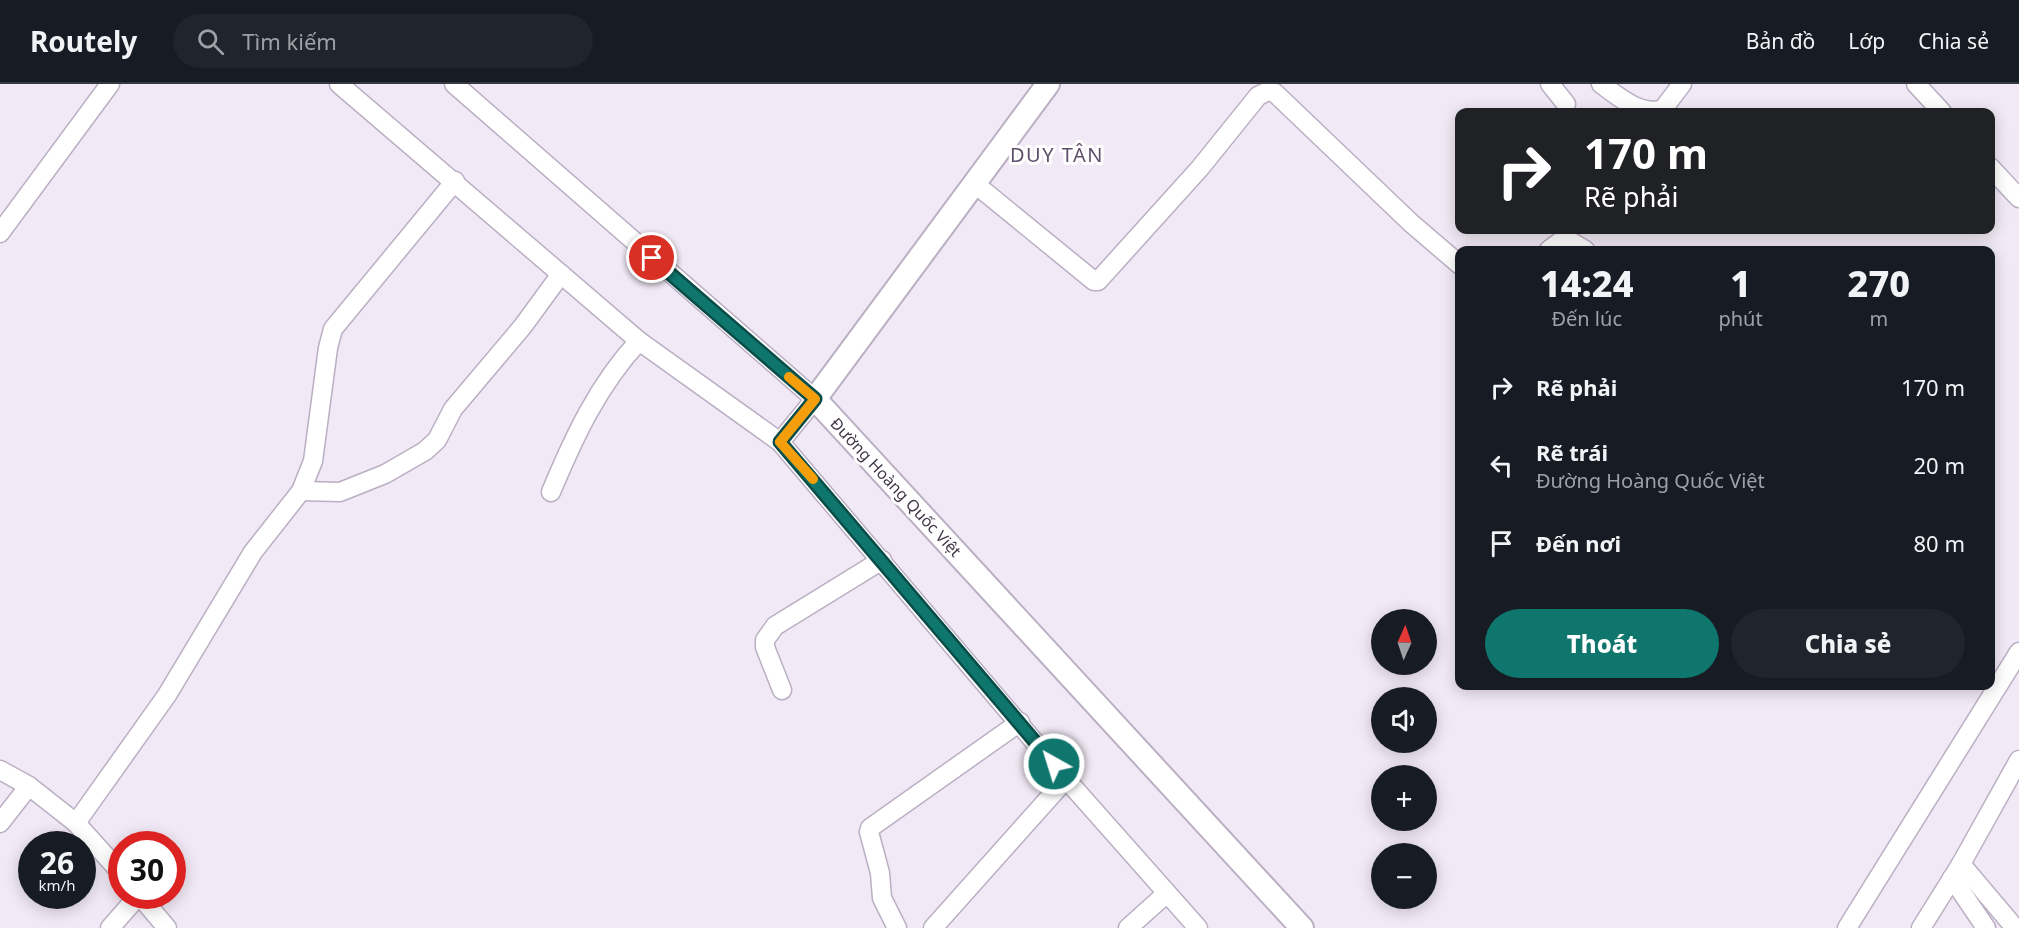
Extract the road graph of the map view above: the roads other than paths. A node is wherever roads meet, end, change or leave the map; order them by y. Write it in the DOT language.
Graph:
graph roads {
  1 [pos="110,84"];
  2 [pos="339,84"];
  3 [pos="453,84"];
  4 [pos="1048,84"];
  5 [pos="1550,84"];
  6 [pos="1601,84"];
  7 [pos="1682,84"];
  8 [pos="1916,84"];
  9 [pos="1566,104"];
  10 [pos="1639,108"];
  11 [pos="1664,108"];
  12 [pos="1938,108"];
  13 [pos="1995,172"];
  14 [pos="455,182"];
  15 [pos="974,183"];
  16 [pos="2019,198"];
  17 [pos="0,233"];
  18 [pos="1554,246"];
  19 [pos="1578,246"];
  20 [pos="1455,261"];
  21 [pos="561,274"];
  22 [pos="639,341"];
  23 [pos="810,405"];
  24 [pos="785,436"];
  25 [pos="301,491"];
  26 [pos="551,492"];
  27 [pos="882,560"];
  28 [pos="2019,652"];
  29 [pos="782,690"];
  30 [pos="1020,722"];
  31 [pos="2019,760"];
  32 [pos="0,770"];
  33 [pos="1066,778"];
  34 [pos="28,786"];
  35 [pos="0,823"];
  36 [pos="76,823"];
  37 [pos="108,858"];
  38 [pos="1957,871"];
  39 [pos="1167,893"];
  40 [pos="127,909"];
  41 [pos="150,909"];
  42 [pos="110,928"];
  43 [pos="167,928"];
  44 [pos="897,928"];
  45 [pos="933,928"];
  46 [pos="1128,928"];
  47 [pos="1198,928"];
  48 [pos="1302,928"];
  49 [pos="1847,928"];
  50 [pos="1921,928"];
  51 [pos="1986,928"];
  52 [pos="2015,928"];
  1 -- 17 [label="street"];
  2 -- 14 [label="street"];
  3 -- 23 [label="street, Đường Hoàng Quốc Việt"];
  4 -- 15 [label="street"];
  5 -- 9 [label="street"];
  6 -- 10 [label="street"];
  7 -- 11 [label="street"];
  8 -- 12 [label="street"];
  13 -- 16 [label="street"];
  14 -- 21 [label="street"];
  14 -- 25 [label="street"];
  15 -- 20 [label="street"];
  15 -- 23 [label="street"];
  18 -- 19 [label="street"];
  21 -- 22 [label="street"];
  21 -- 25 [label="street"];
  22 -- 24 [label="street"];
  22 -- 26 [label="street"];
  23 -- 24 [label="street"];
  23 -- 48 [label="street, Đường Hoàng Quốc Việt"];
  24 -- 27 [label="street"];
  25 -- 36 [label="street"];
  27 -- 29 [label="street"];
  27 -- 30 [label="street"];
  28 -- 49 [label="street"];
  30 -- 33 [label="street"];
  30 -- 44 [label="street"];
  31 -- 38 [label="street"];
  32 -- 34 [label="street"];
  33 -- 39 [label="street"];
  33 -- 45 [label="street"];
  34 -- 35 [label="street"];
  34 -- 36 [label="street"];
  36 -- 37 [label="street"];
  38 -- 50 [label="street"];
  38 -- 51 [label="street"];
  38 -- 52 [label="street"];
  39 -- 46 [label="street"];
  39 -- 47 [label="street"];
  40 -- 42 [label="street"];
  41 -- 43 [label="street"];
}
